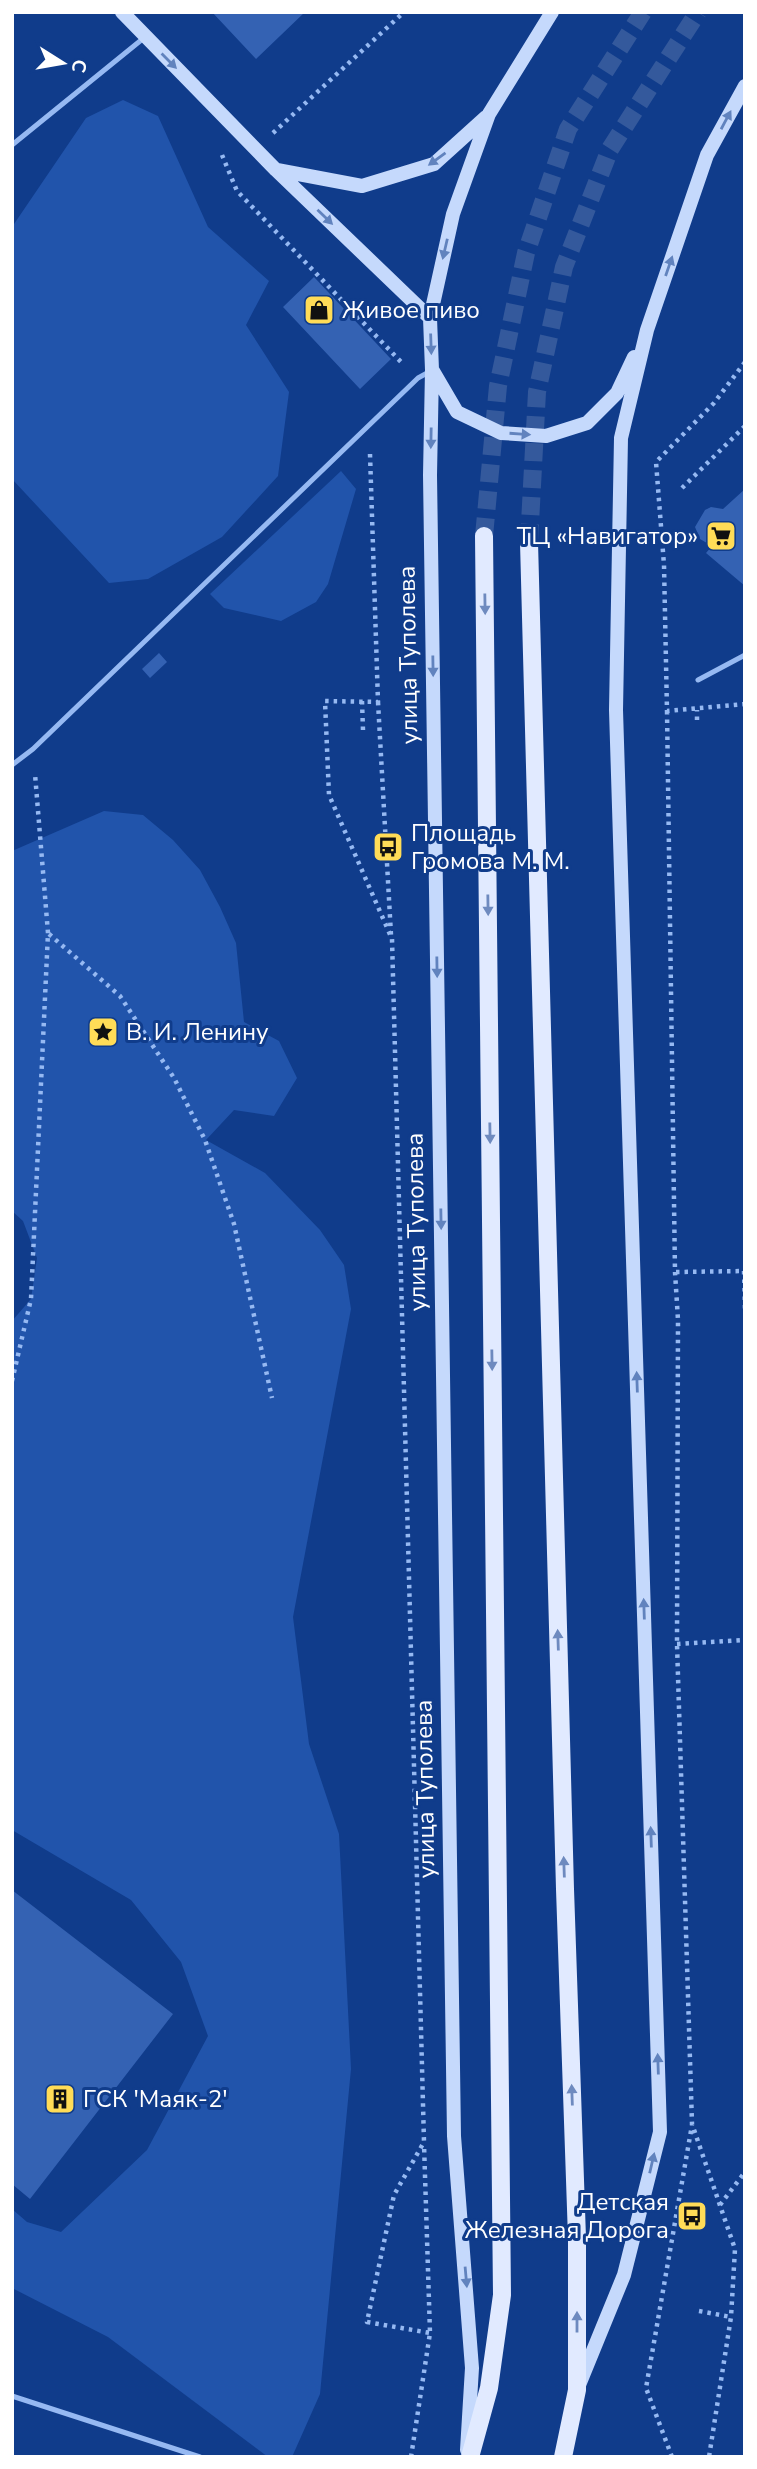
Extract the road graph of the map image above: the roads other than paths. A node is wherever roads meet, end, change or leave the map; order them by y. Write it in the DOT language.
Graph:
graph roads {
  1 [pos="122,12"];
  2 [pos="552,12"];
  3 [pos="145,37"];
  4 [pos="745,86"];
  5 [pos="489,114"];
  6 [pos="12,145"];
  7 [pos="276,170"];
  8 [pos="430,318"];
  9 [pos="647,330"];
  10 [pos="432,370"];
  11 [pos="484,536"];
  12 [pos="529,542"];
  13 [pos="745,655"];
  14 [pos="698,680"];
  15 [pos="12,765"];
  16 [pos="577,2390"];
  17 [pos="12,2396"];
  18 [pos="565,2453"];
  19 [pos="200,2457"];
  20 [pos="468,2457"];
  1 -- 3 [label="main road"];
  2 -- 5 [label="main road, улица Туполева"];
  3 -- 6 [label="lane"];
  3 -- 7 [label="main road, one-way"];
  9 -- 4 [label="main road, one-way"];
  5 -- 7 [label="main road, one-way"];
  5 -- 8 [label="main road, улица Туполева, one-way"];
  7 -- 8 [label="main road, one-way"];
  8 -- 10 [label="main road, улица Туполева, one-way"];
  10 -- 9 [label="main road, one-way"];
  16 -- 9 [label="main road, one-way"];
  10 -- 15 [label="lane"];
  10 -- 20 [label="main road, улица Туполева, one-way"];
  11 -- 20 [label="main road, улица Туполева, one-way"];
  16 -- 12 [label="main road, one-way"];
  13 -- 14 [label="lane"];
  16 -- 18 [label="main road"];
  17 -- 19 [label="lane"];
}
